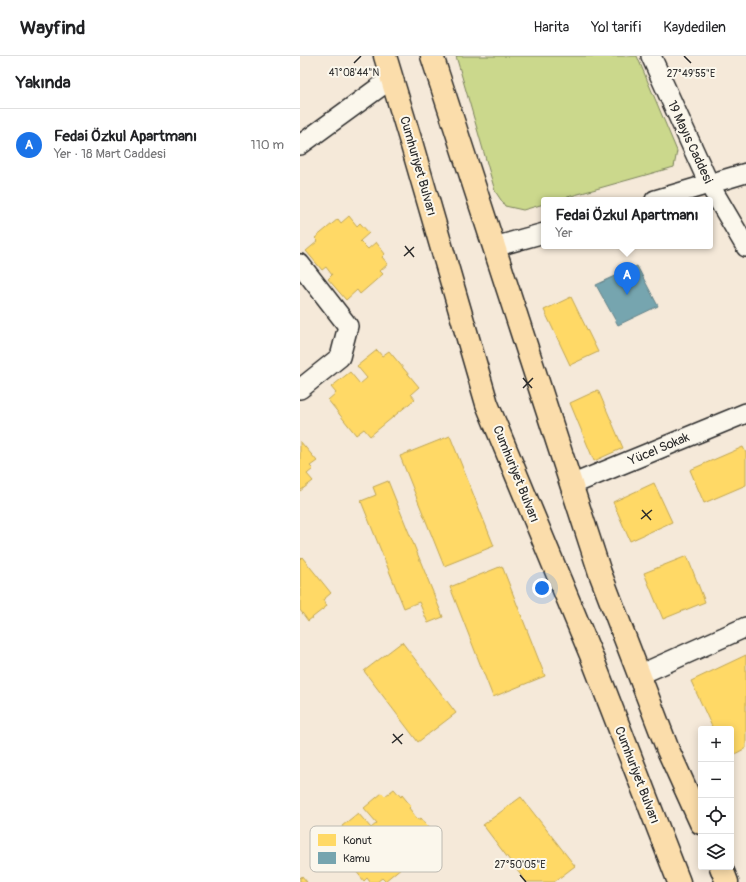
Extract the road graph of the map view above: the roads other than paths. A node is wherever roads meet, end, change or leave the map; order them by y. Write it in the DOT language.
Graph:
graph roads {
  1 [pos="385,56"];
  2 [pos="432,56"];
  3 [pos="651,56"];
  4 [pos="392,78"];
  5 [pos="300,145"];
  6 [pos="746,173"];
  7 [pos="709,184"];
  8 [pos="665,197"];
  9 [pos="541,234"];
  10 [pos="494,247"];
  11 [pos="746,247"];
  12 [pos="300,264"];
  13 [pos="300,389"];
  14 [pos="746,413"];
  15 [pos="571,485"];
  16 [pos="746,627"];
  17 [pos="639,675"];
  18 [pos="698,816"];
  19 [pos="721,870"];
  20 [pos="679,882"];
  21 [pos="727,882"];
  1 -- 4 [label="main road, Cumhuriyet Bulvarı"];
  2 -- 10 [label="main road"];
  3 -- 7 [label="street, 19 Mayıs Caddesi"];
  4 -- 5 [label="street"];
  4 -- 20 [label="main road, Cumhuriyet Bulvarı"];
  6 -- 7 [label="street"];
  7 -- 8 [label="street"];
  7 -- 11 [label="street, 19 Mayıs Caddesi"];
  9 -- 10 [label="street"];
  10 -- 15 [label="main road"];
  12 -- 13 [label="street"];
  14 -- 15 [label="street, Yücel Sokak"];
  15 -- 17 [label="main road"];
  16 -- 17 [label="street"];
  17 -- 18 [label="main road"];
  19 -- 21 [label="main road"];
}
